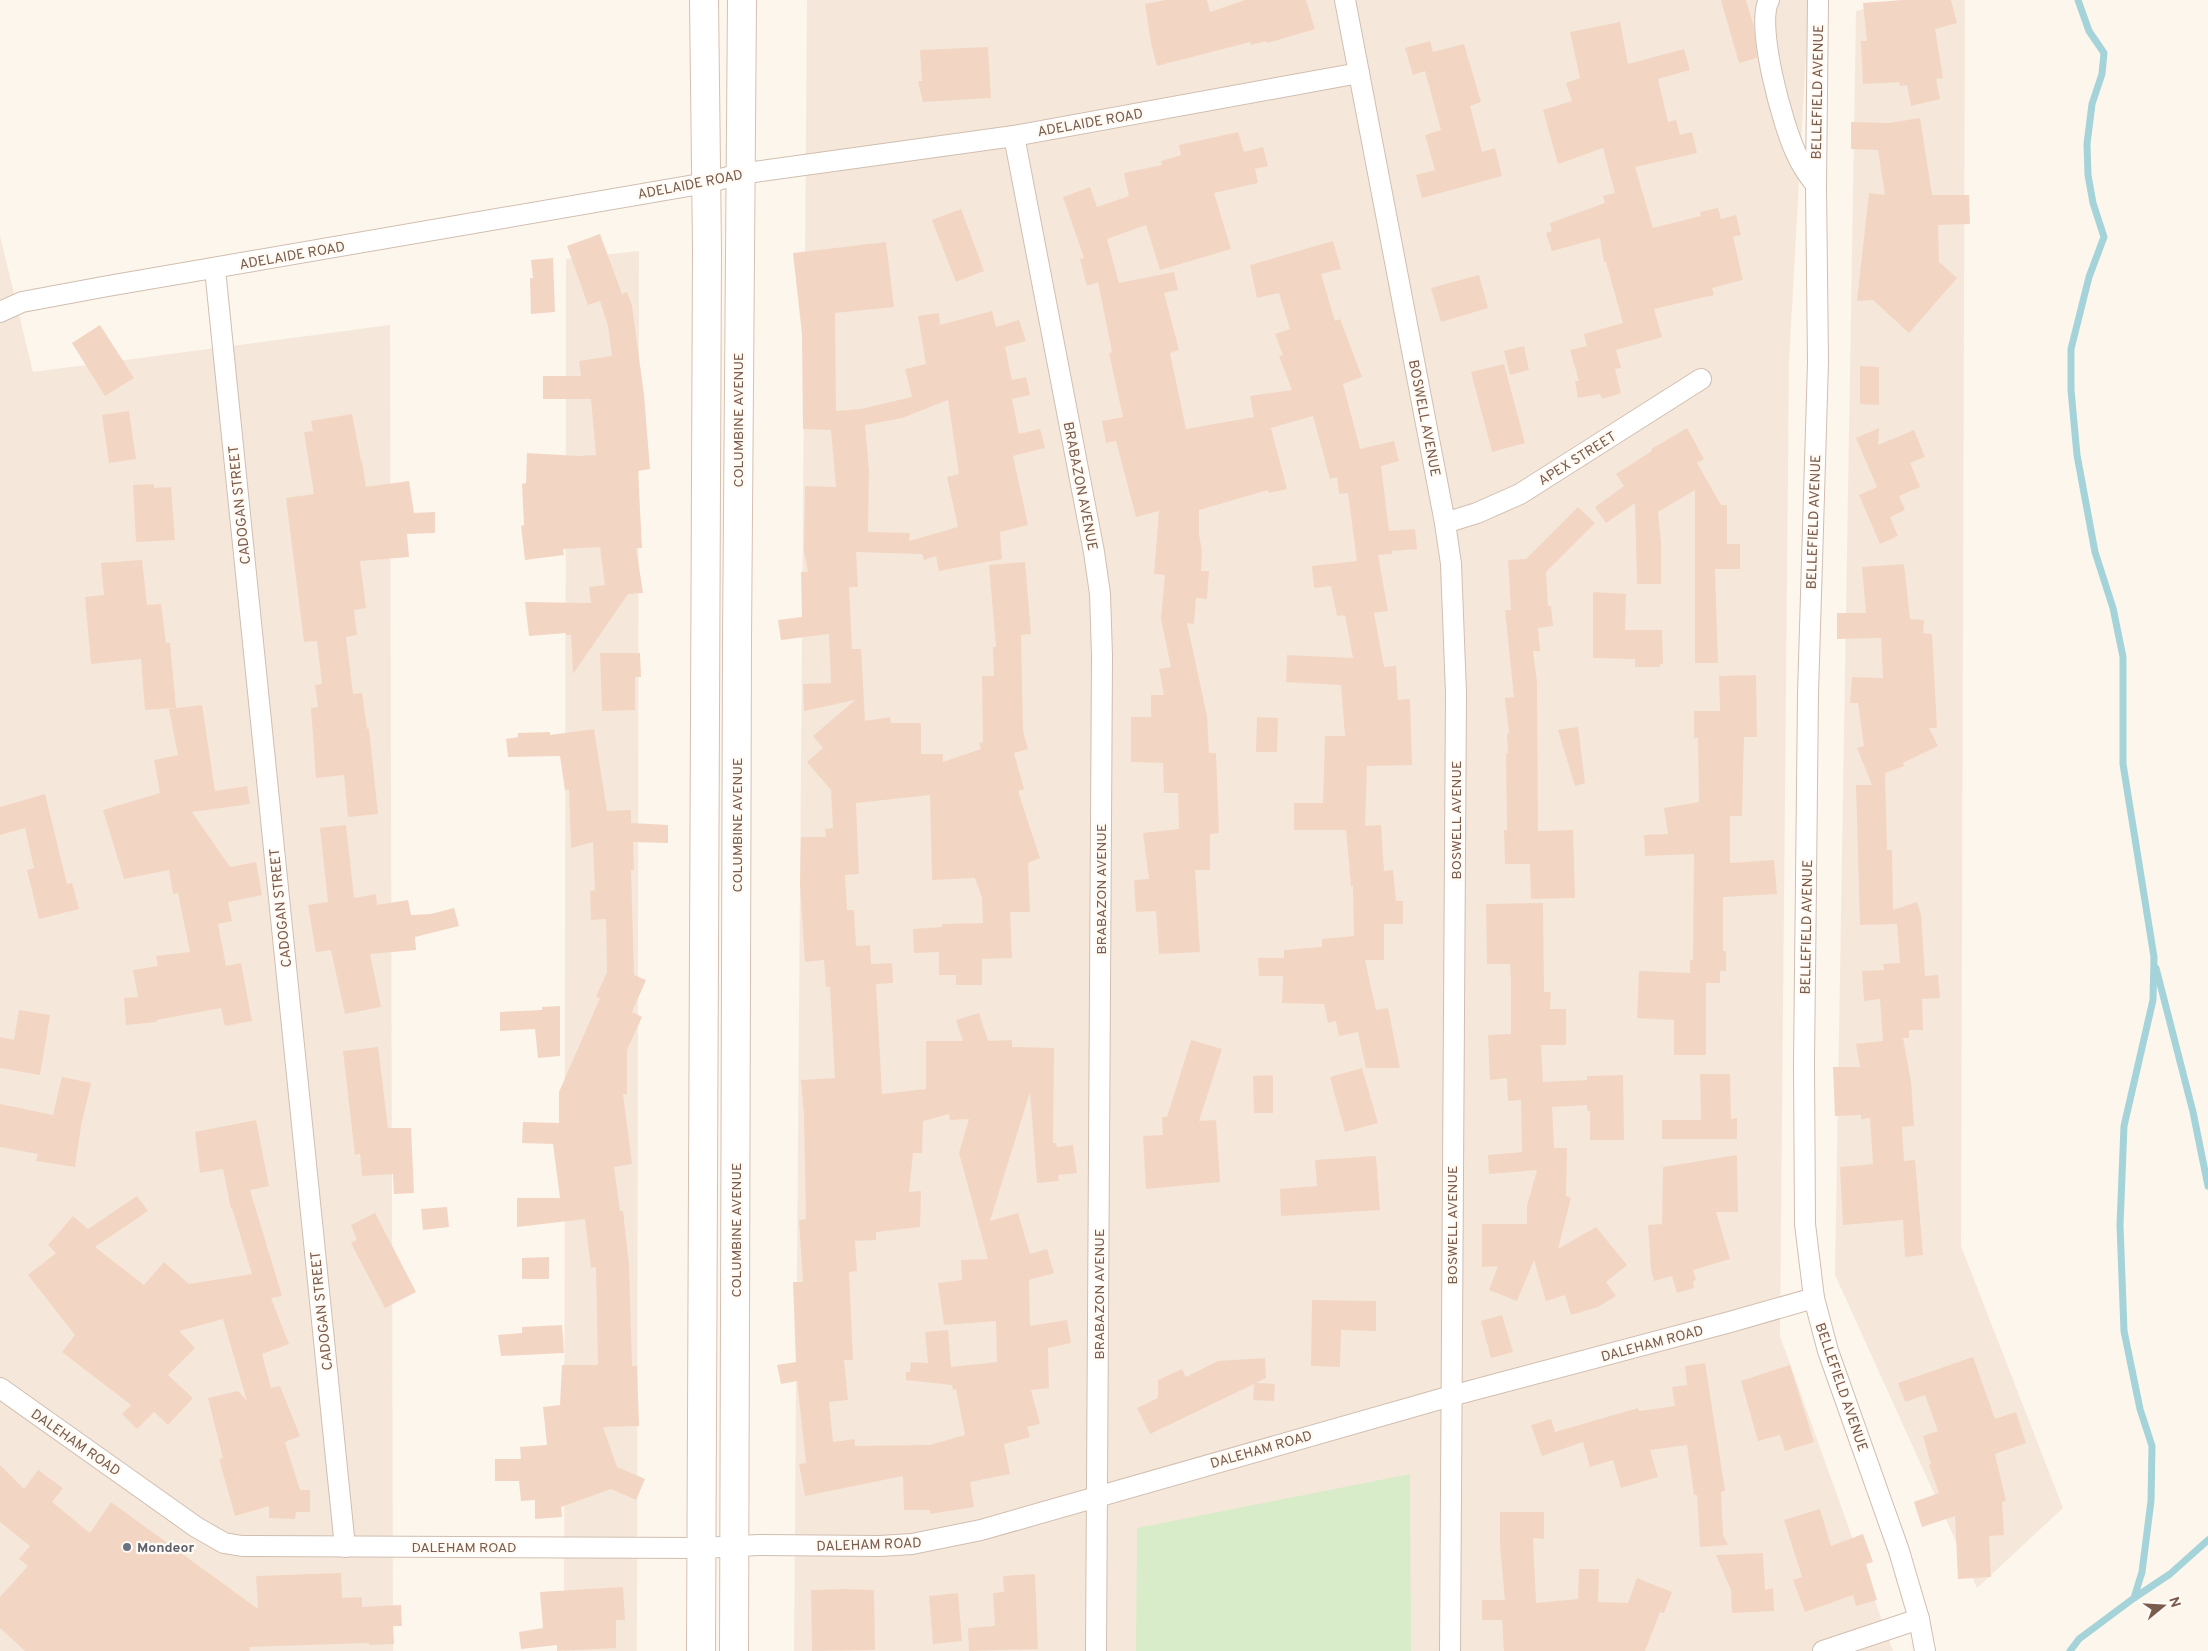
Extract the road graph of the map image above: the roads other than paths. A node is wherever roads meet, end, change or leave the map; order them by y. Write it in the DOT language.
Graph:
graph roads {
  1 [pos="704,0"];
  2 [pos="742,0"];
  3 [pos="1345,0"];
  4 [pos="1769,0"];
  5 [pos="1818,0"];
  6 [pos="1359,73"];
  7 [pos="1014,136"];
  8 [pos="740,174"];
  9 [pos="706,183"];
  10 [pos="1816,185"];
  11 [pos="215,269"];
  12 [pos="0,312"];
  13 [pos="1701,379"];
  14 [pos="1446,523"];
  15 [pos="706,641"];
  16 [pos="737,641"];
  17 [pos="704,1082"];
  18 [pos="736,1084"];
  19 [pos="1814,1298"];
  20 [pos="0,1388"];
  21 [pos="1451,1396"];
  22 [pos="1096,1496"];
  23 [pos="734,1546"];
  24 [pos="346,1547"];
  25 [pos="702,1548"];
  26 [pos="1920,1619"];
  27 [pos="701,1651"];
  28 [pos="734,1651"];
  29 [pos="1096,1651"];
  30 [pos="1450,1651"];
  31 [pos="1823,1651"];
  32 [pos="1925,1651"];
  1 -- 9 [label="main road"];
  2 -- 8 [label="main road, COLUMBINE AVENUE"];
  3 -- 6 [label="street, BOSWELL AVENUE"];
  4 -- 10 [label="street, BELLEFIELD AVENUE"];
  5 -- 10 [label="street, BELLEFIELD AVENUE"];
  6 -- 7 [label="street, ADELAIDE ROAD"];
  6 -- 14 [label="street, BOSWELL AVENUE"];
  7 -- 8 [label="street, ADELAIDE ROAD"];
  7 -- 22 [label="street, BRABAZON AVENUE"];
  8 -- 9 [label="street, ADELAIDE ROAD"];
  8 -- 16 [label="main road, COLUMBINE AVENUE"];
  9 -- 11 [label="street, ADELAIDE ROAD"];
  9 -- 15 [label="main road"];
  10 -- 19 [label="street, BELLEFIELD AVENUE"];
  11 -- 12 [label="street, ADELAIDE ROAD"];
  11 -- 24 [label="street, CADOGAN STREET"];
  13 -- 14 [label="street, APEX STREET"];
  14 -- 21 [label="street, BOSWELL AVENUE"];
  15 -- 16 [label="main road"];
  15 -- 17 [label="main road"];
  16 -- 18 [label="main road, COLUMBINE AVENUE"];
  17 -- 18 [label="main road"];
  17 -- 25 [label="main road"];
  18 -- 23 [label="main road, COLUMBINE AVENUE"];
  19 -- 21 [label="street, DALEHAM ROAD"];
  19 -- 26 [label="street, BELLEFIELD AVENUE"];
  20 -- 24 [label="street, DALEHAM ROAD"];
  21 -- 22 [label="street, DALEHAM ROAD"];
  21 -- 30 [label="street, BOSWELL AVENUE"];
  22 -- 23 [label="street, DALEHAM ROAD"];
  22 -- 29 [label="street, BRABAZON AVENUE"];
  23 -- 25 [label="street, DALEHAM ROAD"];
  23 -- 28 [label="main road, COLUMBINE AVENUE"];
  24 -- 25 [label="street, DALEHAM ROAD"];
  25 -- 27 [label="main road"];
  26 -- 31 [label="street"];
  26 -- 32 [label="street, BELLEFIELD AVENUE"];
}
